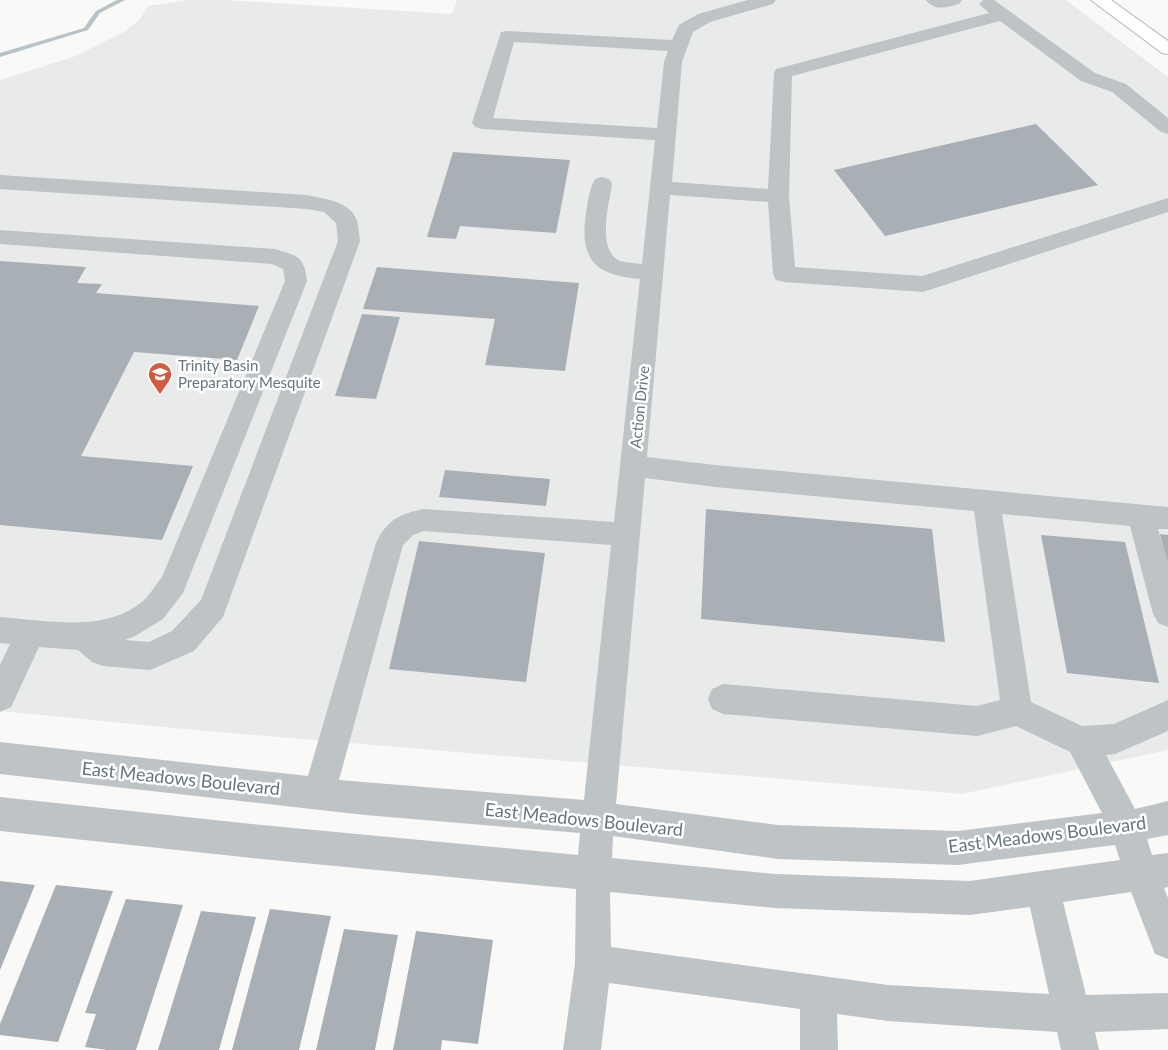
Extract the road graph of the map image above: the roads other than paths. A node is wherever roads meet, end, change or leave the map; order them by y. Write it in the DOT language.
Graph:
graph roads {
  1 [pos="767,0"];
  2 [pos="935,0"];
  3 [pos="953,0"];
  4 [pos="983,0"];
  5 [pos="1100,0"];
  6 [pos="1003,14"];
  7 [pos="679,46"];
  8 [pos="1168,49"];
  9 [pos="1168,128"];
  10 [pos="664,136"];
  11 [pos="0,182"];
  12 [pos="602,184"];
  13 [pos="660,188"];
  14 [pos="778,196"];
  15 [pos="1168,206"];
  16 [pos="0,237"];
  17 [pos="652,273"];
  18 [pos="634,466"];
  19 [pos="986,501"];
  20 [pos="1141,515"];
  21 [pos="1168,518"];
  22 [pos="627,535"];
  23 [pos="1168,614"];
  24 [pos="0,630"];
  25 [pos="31,633"];
  26 [pos="84,637"];
  27 [pos="0,697"];
  28 [pos="723,699"];
  29 [pos="1017,711"];
  30 [pos="1168,716"];
  31 [pos="1081,742"];
  32 [pos="0,758"];
  33 [pos="319,793"];
  34 [pos="0,814"];
  35 [pos="600,818"];
  36 [pos="1168,818"];
  37 [pos="1127,827"];
  38 [pos="1155,873"];
  39 [pos="593,874"];
  40 [pos="1043,889"];
  41 [pos="1168,941"];
  42 [pos="593,963"];
  43 [pos="818,995"];
  44 [pos="1168,1011"];
  45 [pos="1072,1014"];
  46 [pos="582,1050"];
  47 [pos="819,1050"];
  48 [pos="1080,1050"];
  1 -- 7 [label="street, Action Drive"];
  2 -- 3 [label="street"];
  4 -- 6 [label="street"];
  5 -- 8 [label="main road"];
  6 -- 9 [label="street"];
  6 -- 14 [label="street"];
  7 -- 10 [label="street, Action Drive"];
  7 -- 10 [label="street"];
  10 -- 13 [label="street, Action Drive"];
  11 -- 26 [label="street"];
  12 -- 17 [label="street"];
  13 -- 14 [label="street"];
  13 -- 17 [label="street, Action Drive"];
  14 -- 15 [label="street"];
  16 -- 26 [label="street"];
  17 -- 18 [label="street, Action Drive"];
  18 -- 19 [label="street"];
  18 -- 22 [label="street, Action Drive"];
  19 -- 20 [label="street"];
  19 -- 29 [label="street"];
  20 -- 21 [label="street"];
  20 -- 23 [label="street"];
  22 -- 33 [label="street"];
  22 -- 35 [label="street, Action Drive"];
  24 -- 25 [label="street"];
  25 -- 26 [label="street"];
  25 -- 27 [label="street"];
  28 -- 29 [label="street"];
  29 -- 31 [label="street"];
  30 -- 31 [label="street"];
  31 -- 37 [label="street"];
  32 -- 33 [label="street, East Meadows Boulevard"];
  33 -- 35 [label="street, East Meadows Boulevard"];
  34 -- 39 [label="street"];
  35 -- 37 [label="street, East Meadows Boulevard"];
  35 -- 39 [label="street, Action Drive"];
  36 -- 37 [label="street, East Meadows Boulevard"];
  37 -- 38 [label="street"];
  38 -- 40 [label="street"];
  38 -- 41 [label="street"];
  39 -- 40 [label="street"];
  39 -- 42 [label="street, Action Drive"];
  40 -- 45 [label="street"];
  42 -- 43 [label="street"];
  42 -- 46 [label="street, Action Drive"];
  43 -- 45 [label="street"];
  43 -- 47 [label="street"];
  44 -- 45 [label="street"];
  45 -- 48 [label="street"];
}
